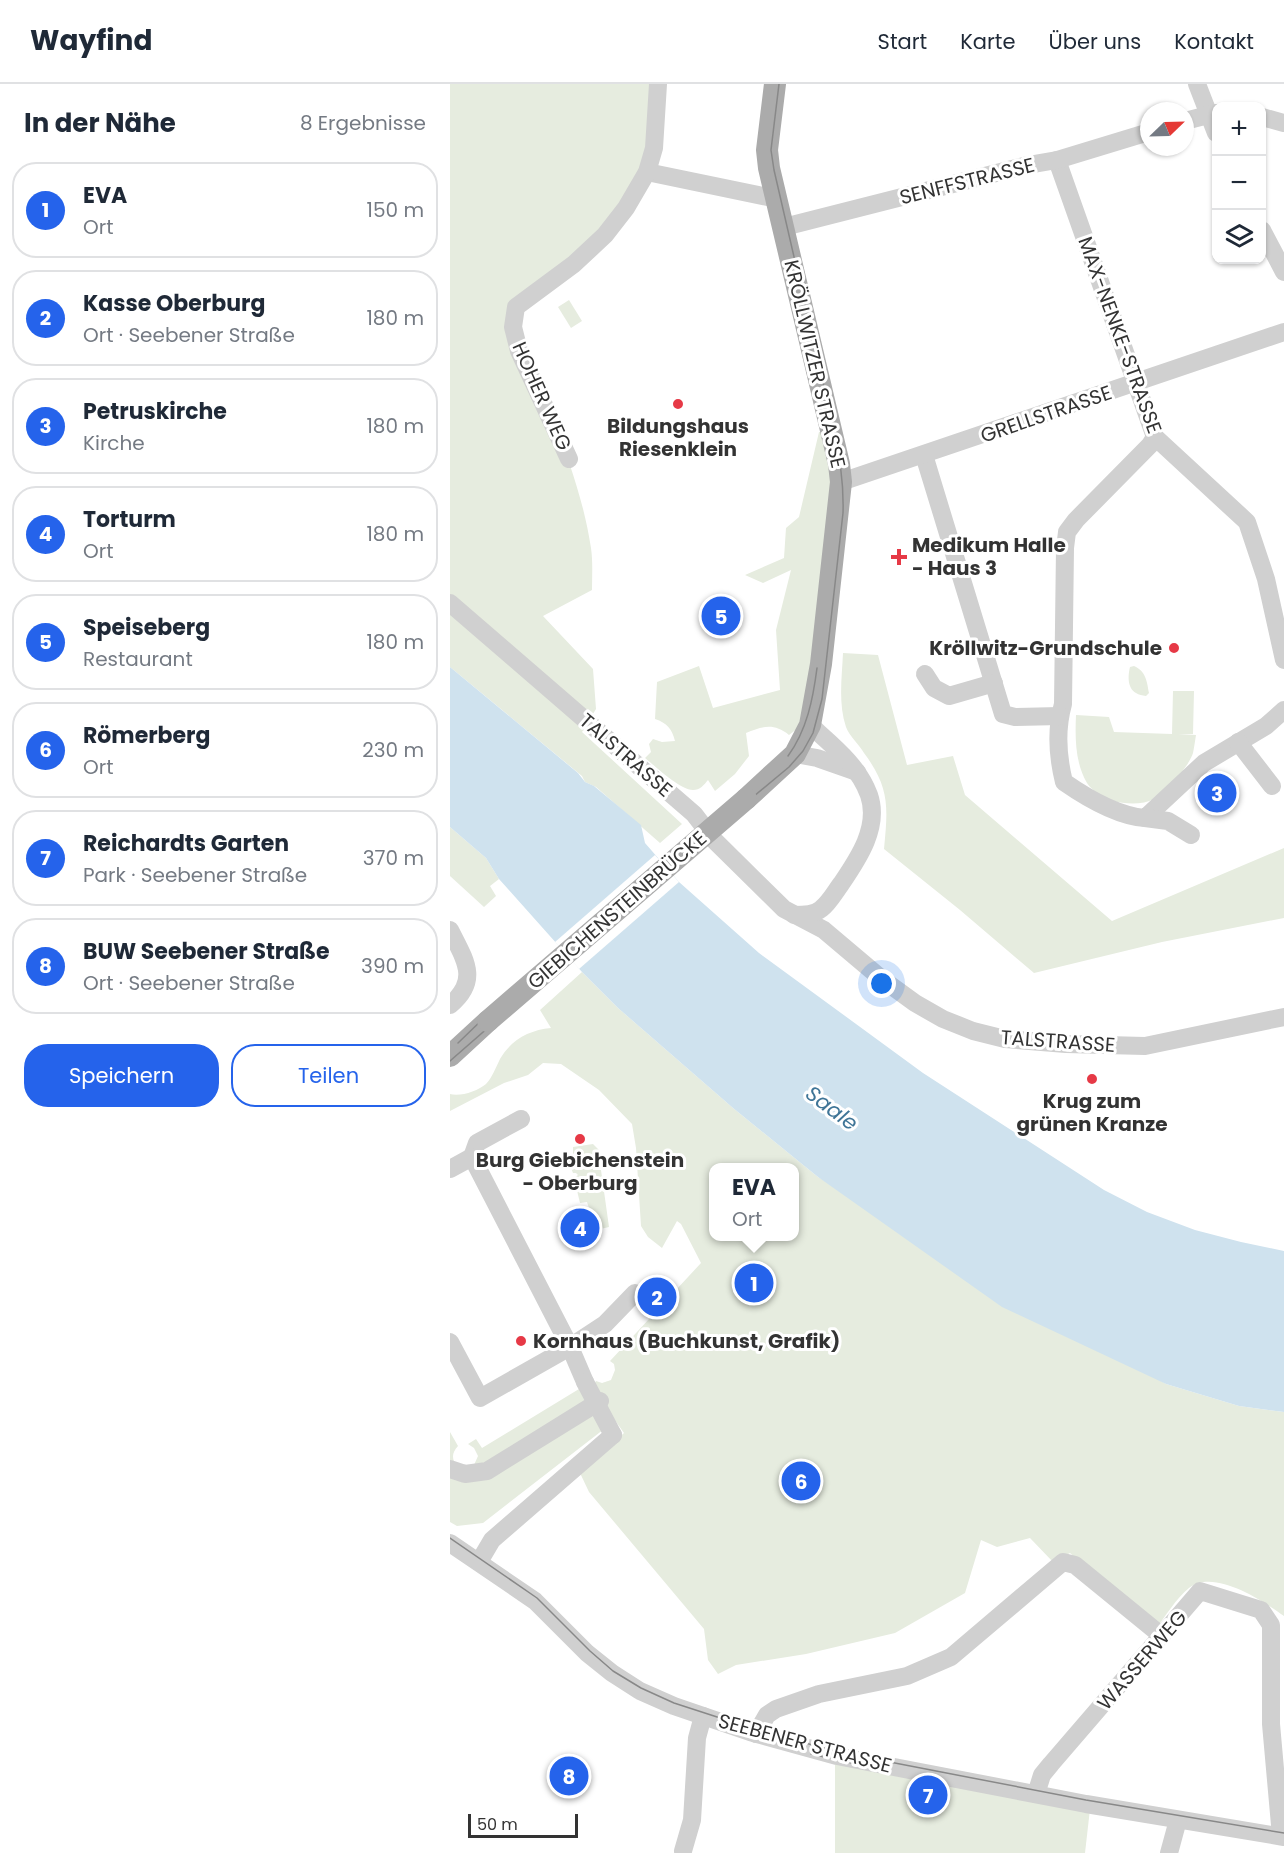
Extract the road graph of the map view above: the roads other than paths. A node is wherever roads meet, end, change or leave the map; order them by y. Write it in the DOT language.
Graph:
graph roads {
  1 [pos="658,84"];
  2 [pos="775,84"];
  3 [pos="1197,84"];
  4 [pos="1212,113"];
  5 [pos="1194,118"];
  6 [pos="1266,118"];
  7 [pos="1284,123"];
  8 [pos="1140,135"];
  9 [pos="1057,160"];
  10 [pos="647,172"];
  11 [pos="777,199"];
  12 [pos="784,227"];
  13 [pos="1266,238"];
  14 [pos="1284,272"];
  15 [pos="1284,333"];
  16 [pos="1134,384"];
  17 [pos="1155,437"];
  18 [pos="924,455"];
  19 [pos="569,459"];
  20 [pos="841,482"];
  21 [pos="450,603"];
  22 [pos="1284,660"];
  23 [pos="925,674"];
  24 [pos="994,683"];
  25 [pos="1284,710"];
  26 [pos="1060,716"];
  27 [pos="810,725"];
  28 [pos="1238,742"];
  29 [pos="795,754"];
  30 [pos="857,773"];
  31 [pos="1272,786"];
  32 [pos="746,799"];
  33 [pos="1145,818"];
  34 [pos="1191,835"];
  35 [pos="794,915"];
  36 [pos="450,930"];
  37 [pos="450,1005"];
  38 [pos="1284,1017"];
  39 [pos="450,1056"];
  40 [pos="521,1119"];
  41 [pos="472,1157"];
  42 [pos="450,1169"];
  43 [pos="635,1293"];
  44 [pos="450,1342"];
  45 [pos="570,1347"];
  46 [pos="600,1401"];
  47 [pos="450,1469"];
  48 [pos="450,1543"];
  49 [pos="479,1562"];
  50 [pos="1162,1636"];
  51 [pos="703,1716"];
  52 [pos="756,1734"];
  53 [pos="1036,1794"];
  54 [pos="1178,1820"];
  55 [pos="1282,1837"];
  56 [pos="683,1851"];
  57 [pos="1169,1853"];
  1 -- 10 [label="street, HOHER WEG"];
  2 -- 11 [label="main road, KRÖLLWITZER STRASSE"];
  3 -- 4 [label="street"];
  4 -- 5 [label="street"];
  6 -- 7 [label="street"];
  8 -- 9 [label="street, SENFFSTRASSE"];
  9 -- 12 [label="street, SENFFSTRASSE"];
  9 -- 16 [label="street, MAX-NENKE-STRASSE"];
  10 -- 11 [label="street"];
  10 -- 19 [label="street, HOHER WEG"];
  11 -- 12 [label="main road, KRÖLLWITZER STRASSE"];
  12 -- 20 [label="main road, KRÖLLWITZER STRASSE"];
  13 -- 14 [label="street"];
  15 -- 16 [label="street, GRELLSTRASSE"];
  16 -- 17 [label="street, MAX-NENKE-STRASSE"];
  16 -- 18 [label="street, GRELLSTRASSE"];
  17 -- 22 [label="street, MAX-NENKE-STRASSE"];
  17 -- 26 [label="street"];
  18 -- 20 [label="street, GRELLSTRASSE"];
  18 -- 24 [label="street"];
  20 -- 27 [label="main road, KRÖLLWITZER STRASSE"];
  21 -- 35 [label="street, TALSTRASSE"];
  23 -- 24 [label="street"];
  24 -- 26 [label="street"];
  25 -- 28 [label="street"];
  26 -- 33 [label="street"];
  27 -- 29 [label="main road, KRÖLLWITZER STRASSE"];
  27 -- 30 [label="street"];
  28 -- 31 [label="street"];
  28 -- 33 [label="street"];
  29 -- 30 [label="street"];
  29 -- 32 [label="main road, KRÖLLWITZER STRASSE"];
  30 -- 35 [label="street"];
  32 -- 39 [label="main road, GIEBICHENSTEINBRÜCKE, bridge"];
  33 -- 34 [label="street"];
  35 -- 38 [label="street, TALSTRASSE"];
  36 -- 37 [label="street"];
  40 -- 41 [label="street"];
  41 -- 42 [label="street"];
  41 -- 45 [label="street"];
  43 -- 45 [label="street"];
  44 -- 45 [label="street"];
  45 -- 49 [label="street, bridge"];
  46 -- 47 [label="street"];
  48 -- 49 [label="street, SEEBENER STRASSE"];
  49 -- 51 [label="street, SEEBENER STRASSE"];
  50 -- 52 [label="street"];
  50 -- 53 [label="street, WASSERWEG"];
  50 -- 55 [label="street, WASSERWEG"];
  51 -- 52 [label="street, SEEBENER STRASSE"];
  51 -- 56 [label="street"];
  52 -- 53 [label="street, SEEBENER STRASSE"];
  53 -- 54 [label="street, SEEBENER STRASSE"];
  54 -- 55 [label="street, SEEBENER STRASSE"];
  54 -- 57 [label="street"];
}
